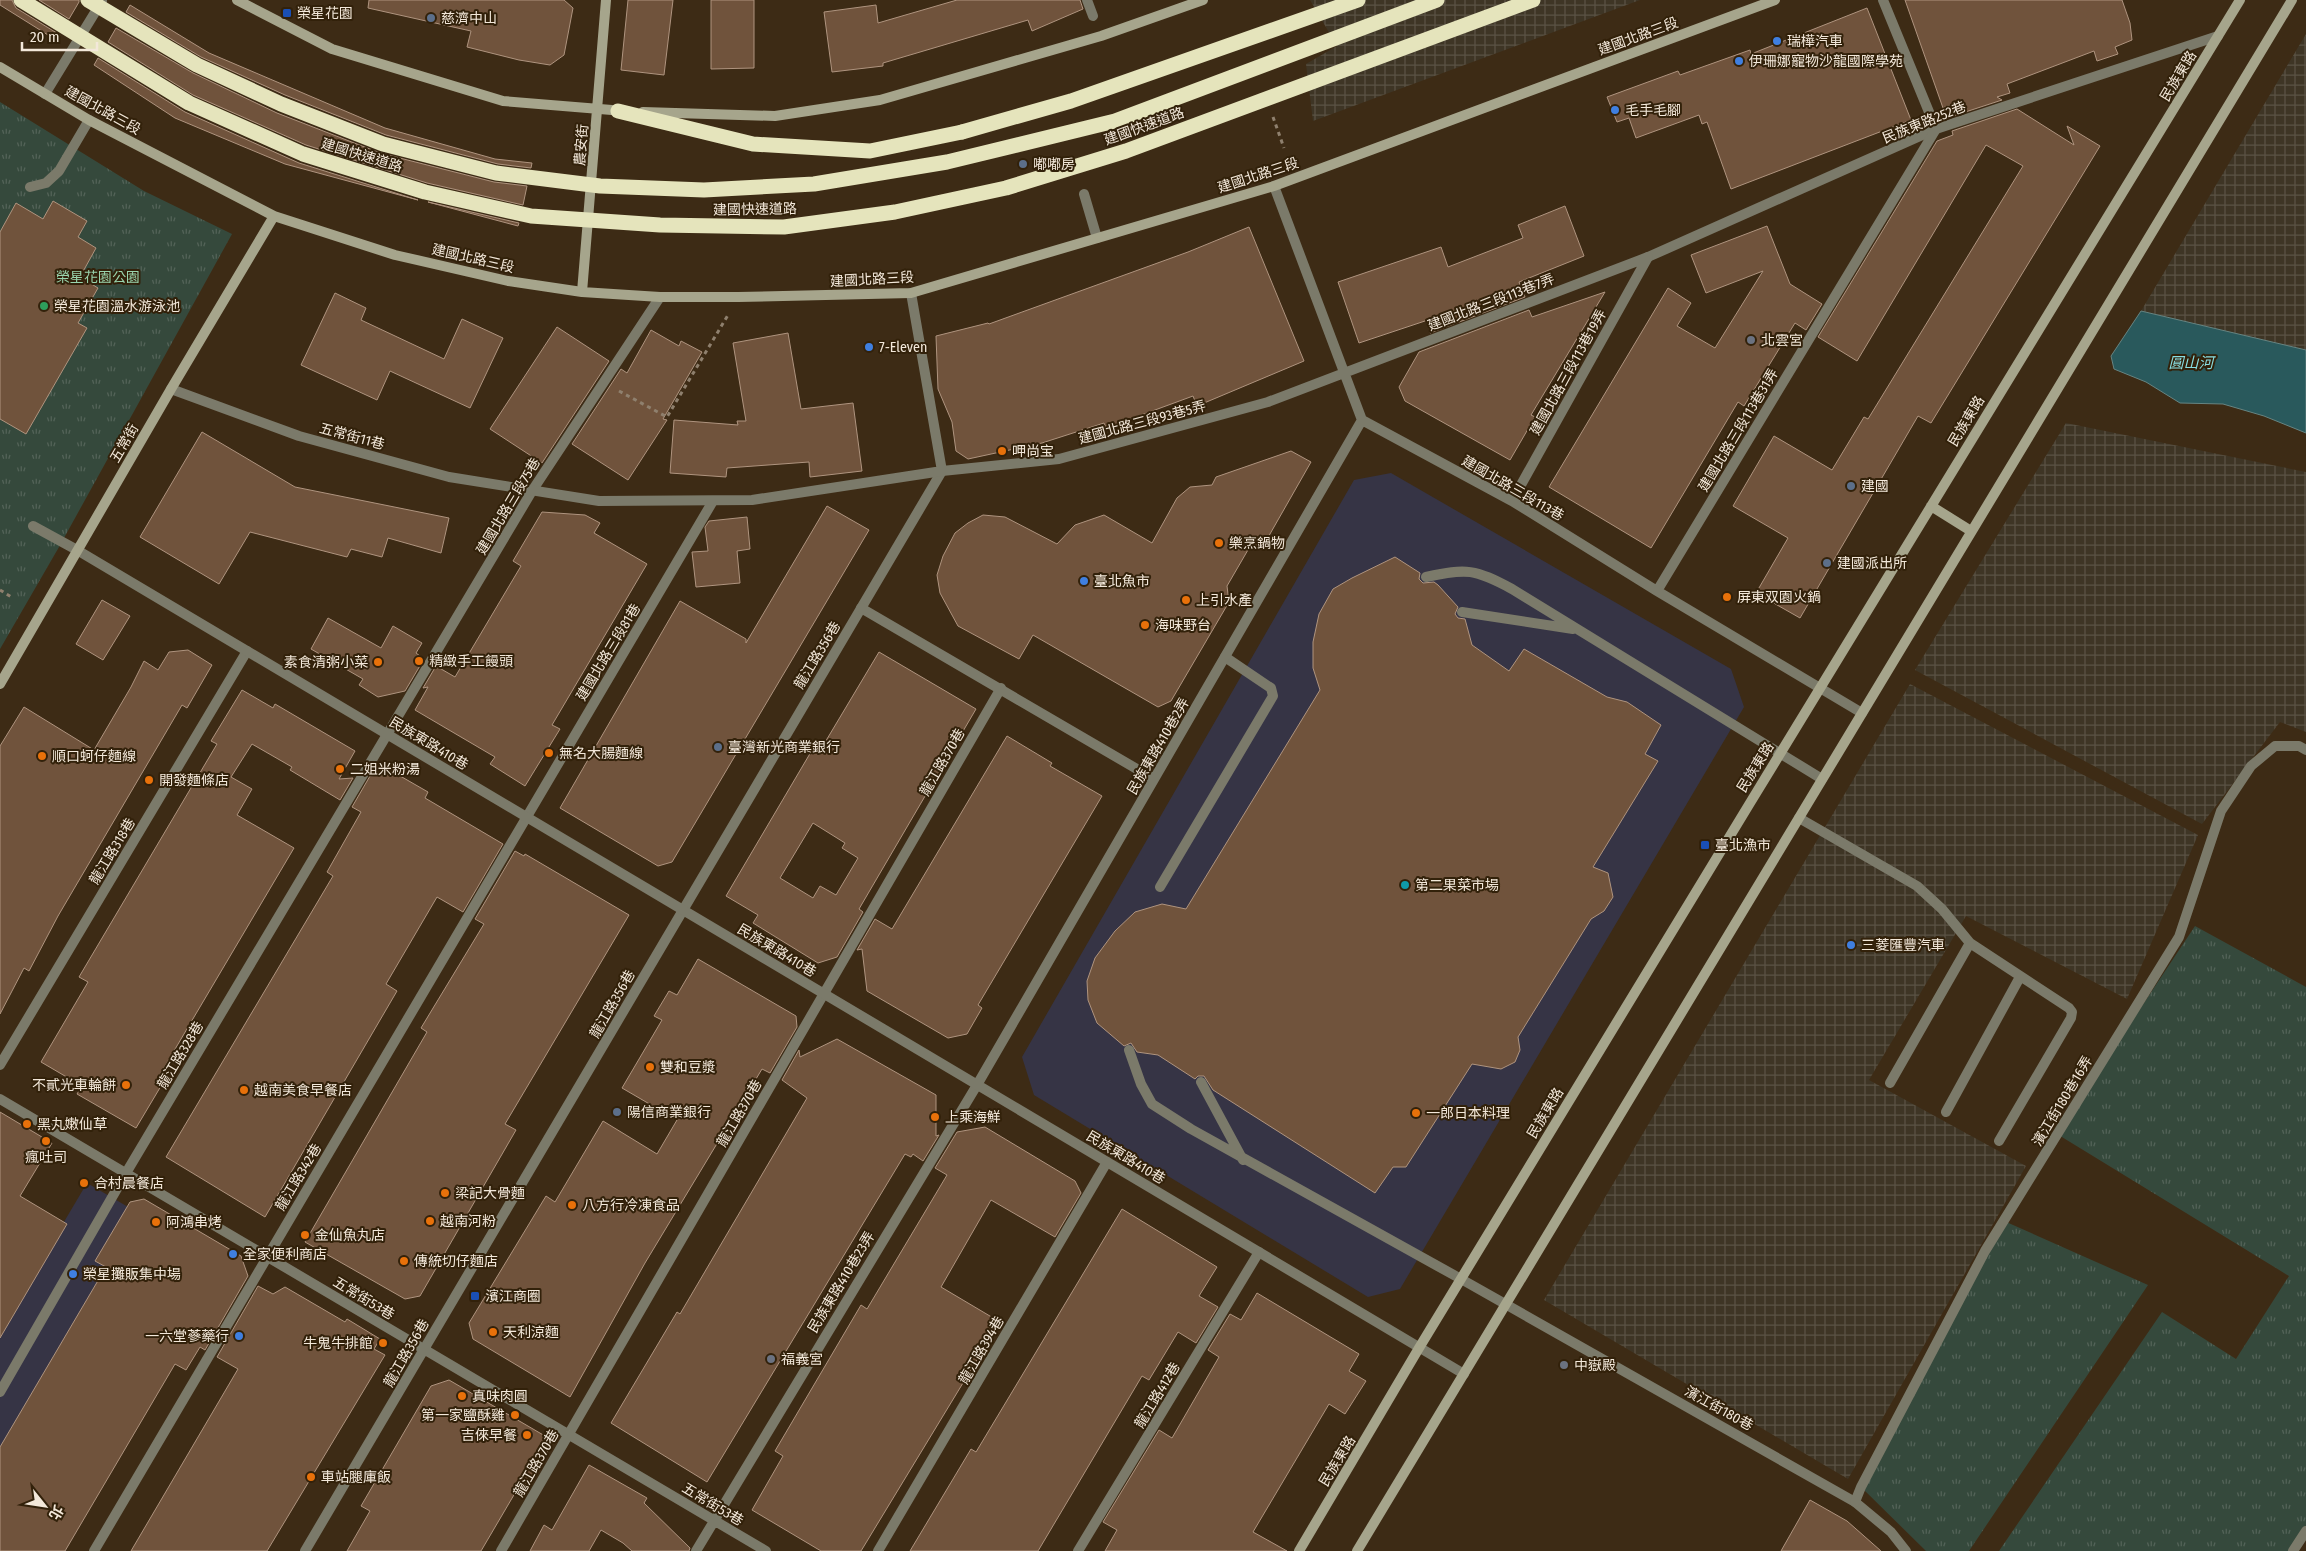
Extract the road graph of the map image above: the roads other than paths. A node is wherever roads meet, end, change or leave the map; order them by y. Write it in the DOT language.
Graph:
graph roads {
  1 [pos="21,0"];
  2 [pos="88,0"];
  3 [pos="103,0"];
  4 [pos="237,0"];
  5 [pos="606,0"];
  6 [pos="1087,0"];
  7 [pos="1204,0"];
  8 [pos="1358,0"];
  9 [pos="1437,0"];
  10 [pos="1532,0"];
  11 [pos="1775,0"];
  12 [pos="1883,0"];
  13 [pos="2240,0"];
  14 [pos="2292,0"];
  15 [pos="1093,16"];
  16 [pos="2218,36"];
  17 [pos="0,67"];
  18 [pos="45,94"];
  19 [pos="598,109"];
  20 [pos="618,111"];
  21 [pos="89,120"];
  22 [pos="1936,129"];
  23 [pos="1274,186"];
  24 [pos="30,187"];
  25 [pos="1084,194"];
  26 [pos="274,216"];
  27 [pos="1097,238"];
  28 [pos="1648,257"];
  29 [pos="582,292"];
  30 [pos="911,293"];
  31 [pos="660,297"];
  32 [pos="1344,373"];
  33 [pos="171,389"];
  34 [pos="1362,420"];
  35 [pos="942,471"];
  36 [pos="532,491"];
  37 [pos="713,501"];
  38 [pos="1512,501"];
  39 [pos="1931,506"];
  40 [pos="33,526"];
  41 [pos="1971,530"];
  42 [pos="77,550"];
  43 [pos="1426,577"];
  44 [pos="1657,591"];
  45 [pos="861,608"];
  46 [pos="1462,612"];
  47 [pos="1579,630"];
  48 [pos="247,651"];
  49 [pos="1225,657"];
  50 [pos="0,684"];
  51 [pos="1820,687"];
  52 [pos="1001,688"];
  53 [pos="1862,712"];
  54 [pos="387,735"];
  55 [pos="2306,750"];
  56 [pos="1780,754"];
  57 [pos="1154,779"];
  58 [pos="1822,779"];
  59 [pos="527,817"];
  60 [pos="1799,818"];
  61 [pos="1160,887"];
  62 [pos="683,910"];
  63 [pos="1970,943"];
  64 [pos="2020,977"];
  65 [pos="824,994"];
  66 [pos="1129,1050"];
  67 [pos="0,1065"];
  68 [pos="1201,1082"];
  69 [pos="1890,1082"];
  70 [pos="977,1085"];
  71 [pos="0,1099"];
  72 [pos="1946,1112"];
  73 [pos="1999,1141"];
  74 [pos="1243,1160"];
  75 [pos="1107,1162"];
  76 [pos="126,1173"];
  77 [pos="1259,1252"];
  78 [pos="267,1256"];
  79 [pos="1461,1279"];
  80 [pos="1506,1304"];
  81 [pos="1419,1348"];
  82 [pos="424,1349"];
  83 [pos="1464,1374"];
  84 [pos="0,1392"];
  85 [pos="568,1434"];
  86 [pos="1856,1502"];
  87 [pos="714,1520"];
  88 [pos="2306,1531"];
  89 [pos="94,1551"];
  90 [pos="305,1551"];
  91 [pos="501,1551"];
  92 [pos="696,1551"];
  93 [pos="766,1551"];
  94 [pos="878,1551"];
  95 [pos="1078,1551"];
  96 [pos="1298,1551"];
  97 [pos="1357,1551"];
  98 [pos="1906,1551"];
  99 [pos="2293,1551"];
  1 -- 10 [label="highway, 建國快速道路, bridge"];
  2 -- 9 [label="highway, 建國快速道路, bridge"];
  3 -- 18 [label="street"];
  4 -- 19 [label="street"];
  5 -- 19 [label="street, 農安街"];
  6 -- 15 [label="street"];
  7 -- 20 [label="street"];
  8 -- 20 [label="highway, bridge"];
  11 -- 23 [label="street, 建國北路三段"];
  12 -- 22 [label="street"];
  13 -- 16 [label="street, 民族東路"];
  14 -- 41 [label="street"];
  16 -- 22 [label="street, 民族東路252巷"];
  16 -- 39 [label="street, 民族東路"];
  17 -- 18 [label="street, 建國北路三段"];
  18 -- 21 [label="street, 建國北路三段"];
  19 -- 20 [label="street"];
  19 -- 29 [label="street, 農安街"];
  21 -- 24 [label="street"];
  21 -- 26 [label="street, 建國北路三段"];
  22 -- 28 [label="street, 民族東路252巷"];
  22 -- 44 [label="street, 建國北路三段113巷31弄"];
  23 -- 27 [label="street, 建國北路三段"];
  23 -- 32 [label="street"];
  25 -- 27 [label="street"];
  26 -- 29 [label="street, 建國北路三段"];
  26 -- 33 [label="street, 五常街"];
  27 -- 30 [label="street, 建國北路三段"];
  28 -- 32 [label="street, 建國北路三段113巷7弄"];
  28 -- 38 [label="street, 建國北路三段113巷19弄"];
  29 -- 31 [label="street, 建國北路三段"];
  30 -- 31 [label="street, 建國北路三段"];
  30 -- 35 [label="street"];
  31 -- 36 [label="street, 建國北路三段75巷"];
  32 -- 34 [label="street"];
  32 -- 35 [label="street, 建國北路三段93巷5弄"];
  33 -- 36 [label="street, 五常街11巷"];
  33 -- 42 [label="street, 五常街"];
  34 -- 38 [label="street, 建國北路三段113巷"];
  34 -- 49 [label="street, 民族東路410巷2弄"];
  35 -- 37 [label="street, 建國北路三段93巷5弄"];
  35 -- 45 [label="street, 龍江路356巷"];
  36 -- 37 [label="street, 五常街11巷"];
  36 -- 54 [label="street, 建國北路三段75巷"];
  37 -- 59 [label="street, 建國北路三段81巷"];
  38 -- 44 [label="street, 建國北路三段113巷"];
  39 -- 41 [label="street"];
  39 -- 51 [label="street, 民族東路"];
  40 -- 42 [label="street, 民族東路410巷"];
  41 -- 53 [label="street"];
  42 -- 48 [label="street, 民族東路410巷"];
  42 -- 50 [label="street, 五常街"];
  43 -- 47 [label="street"];
  44 -- 51 [label="street, 建國北路三段113巷"];
  45 -- 52 [label="street"];
  45 -- 62 [label="street, 龍江路356巷"];
  46 -- 47 [label="street"];
  47 -- 56 [label="street"];
  48 -- 54 [label="street, 民族東路410巷"];
  48 -- 67 [label="street, 龍江路318巷"];
  49 -- 57 [label="street, 民族東路410巷2弄"];
  49 -- 61 [label="street"];
  51 -- 53 [label="street, 建國北路三段113巷"];
  51 -- 56 [label="street, 民族東路"];
  52 -- 57 [label="street"];
  52 -- 65 [label="street, 龍江路370巷"];
  53 -- 58 [label="street"];
  54 -- 59 [label="street, 民族東路410巷"];
  54 -- 76 [label="street, 龍江路328巷"];
  55 -- 86 [label="street, 濱江街180巷16弄"];
  56 -- 58 [label="street"];
  56 -- 79 [label="street, 民族東路"];
  57 -- 70 [label="street, 民族東路410巷2弄"];
  58 -- 60 [label="street"];
  59 -- 62 [label="street, 民族東路410巷"];
  59 -- 78 [label="street, 龍江路342巷"];
  60 -- 63 [label="street"];
  60 -- 80 [label="street"];
  62 -- 65 [label="street, 民族東路410巷"];
  62 -- 82 [label="street, 龍江路356巷"];
  63 -- 64 [label="street"];
  63 -- 69 [label="street"];
  64 -- 72 [label="street"];
  64 -- 73 [label="street"];
  65 -- 70 [label="street, 民族東路410巷"];
  65 -- 85 [label="street, 龍江路370巷"];
  66 -- 74 [label="street, 濱江街180巷"];
  68 -- 74 [label="street"];
  70 -- 75 [label="street, 民族東路410巷"];
  70 -- 87 [label="street, 民族東路410巷23弄"];
  71 -- 76 [label="street, 五常街53巷"];
  74 -- 79 [label="street, 濱江街180巷"];
  75 -- 77 [label="street, 民族東路410巷"];
  75 -- 94 [label="street, 龍江路394巷"];
  76 -- 78 [label="street, 五常街53巷"];
  76 -- 84 [label="street, 龍江路328巷"];
  77 -- 81 [label="street, 民族東路410巷"];
  77 -- 95 [label="street, 龍江路412巷"];
  78 -- 82 [label="street, 五常街53巷"];
  78 -- 89 [label="street, 龍江路342巷"];
  79 -- 80 [label="street, 濱江街180巷"];
  79 -- 81 [label="street, 民族東路"];
  80 -- 83 [label="street"];
  80 -- 86 [label="street, 濱江街180巷"];
  81 -- 83 [label="street, 民族東路410巷"];
  81 -- 96 [label="street, 民族東路"];
  82 -- 85 [label="street, 五常街53巷"];
  82 -- 90 [label="street, 龍江路356巷"];
  83 -- 97 [label="street"];
  85 -- 87 [label="street, 五常街53巷"];
  85 -- 91 [label="street, 龍江路370巷"];
  86 -- 98 [label="street, 濱江街180巷"];
  87 -- 92 [label="street, 民族東路410巷23弄"];
  87 -- 93 [label="street, 五常街53巷"];
  88 -- 99 [label="street"];
}
